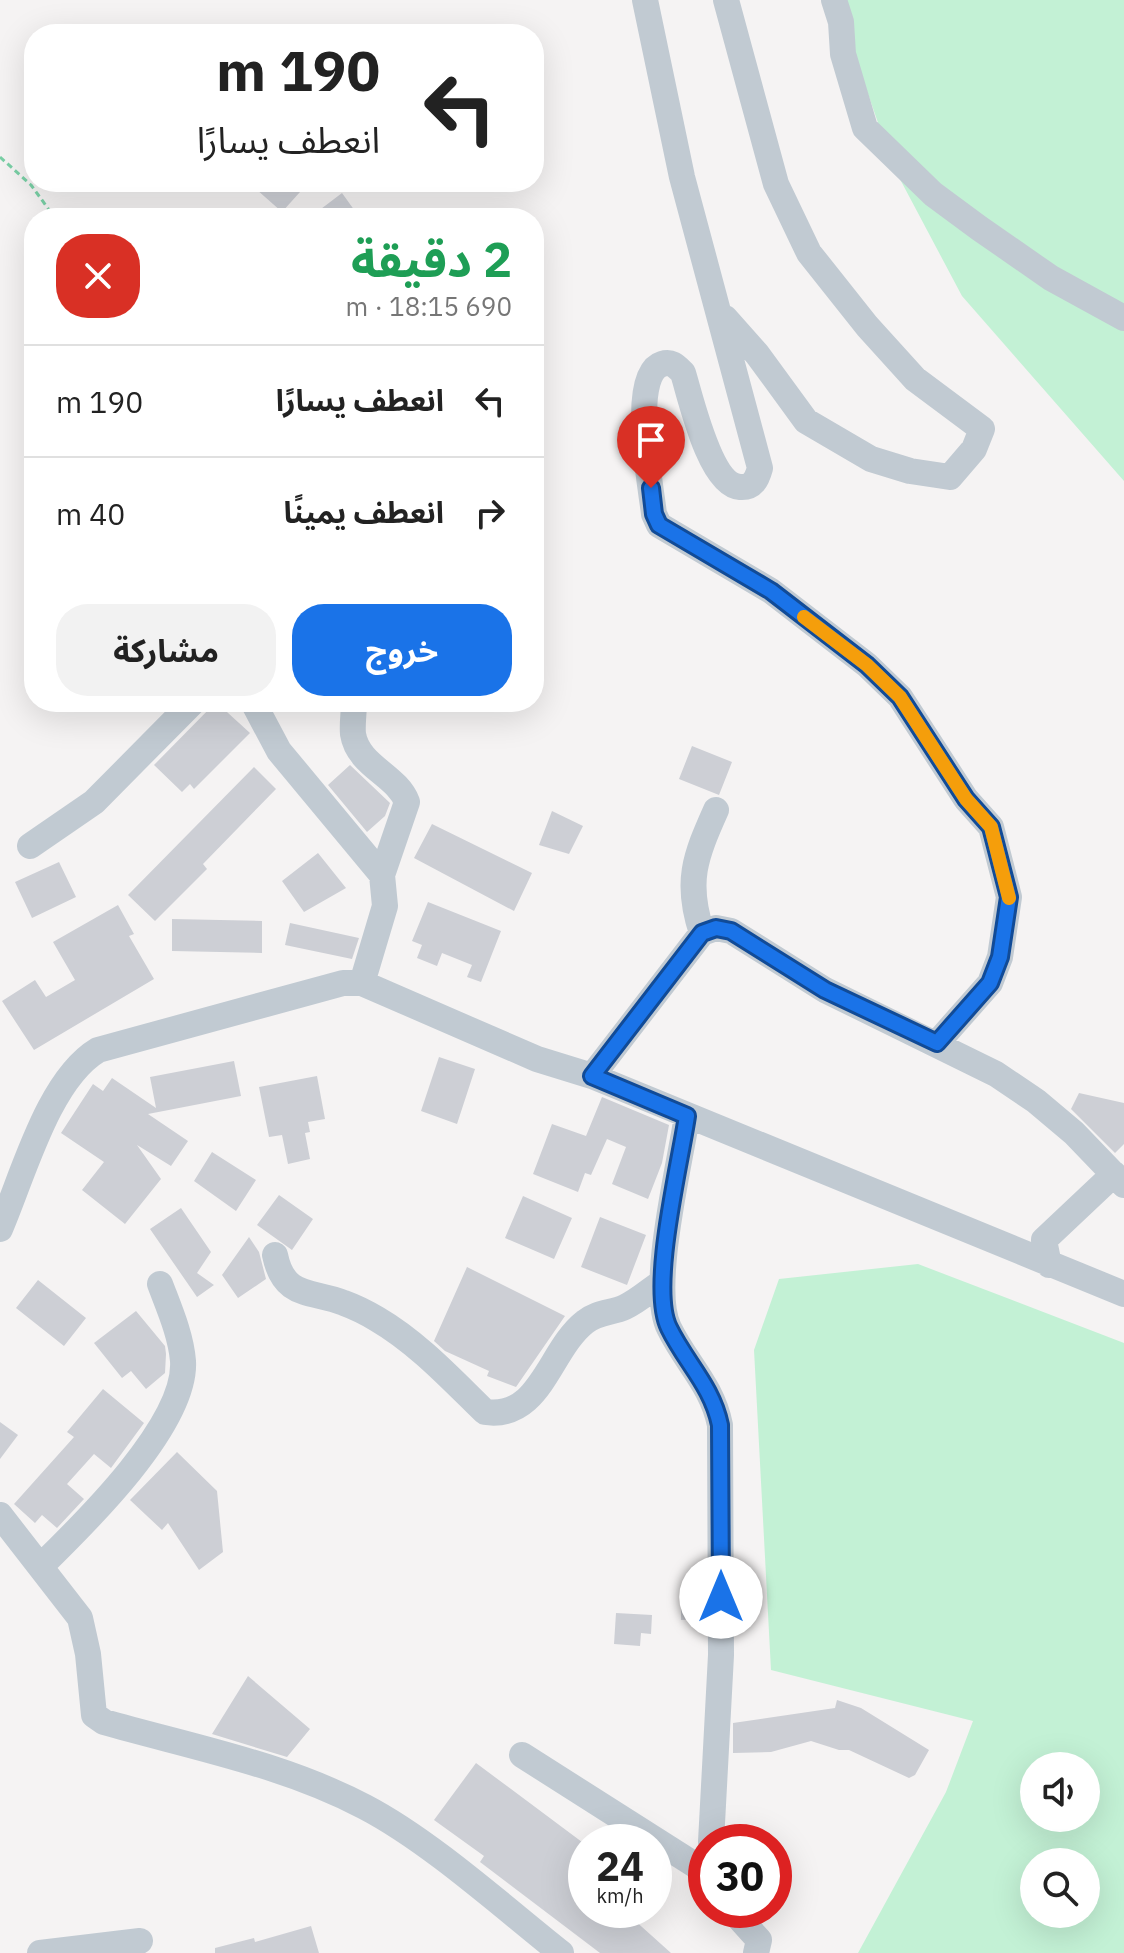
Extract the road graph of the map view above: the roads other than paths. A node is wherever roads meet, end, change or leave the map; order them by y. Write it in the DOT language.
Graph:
graph roads {
  1 [pos="645,0"];
  2 [pos="726,0"];
  3 [pos="834,0"];
  4 [pos="720,312"];
  5 [pos="1124,318"];
  6 [pos="183,712"];
  7 [pos="258,712"];
  8 [pos="354,712"];
  9 [pos="716,810"];
  10 [pos="30,846"];
  11 [pos="382,875"];
  12 [pos="702,933"];
  13 [pos="362,983"];
  14 [pos="937,1043"];
  15 [pos="592,1076"];
  16 [pos="687,1116"];
  17 [pos="1119,1180"];
  18 [pos="0,1229"];
  19 [pos="275,1255"];
  20 [pos="1049,1265"];
  21 [pos="662,1282"];
  22 [pos="160,1284"];
  23 [pos="1124,1294"];
  24 [pos="0,1515"];
  25 [pos="41,1566"];
  26 [pos="522,1755"];
  27 [pos="712,1824"];
  28 [pos="688,1861"];
  29 [pos="748,1928"];
  30 [pos="140,1941"];
  31 [pos="40,1953"];
  32 [pos="561,1953"];
  33 [pos="756,1953"];
  1 -- 4 [label="street"];
  2 -- 4 [label="street"];
  3 -- 5 [label="street"];
  4 -- 14 [label="street"];
  6 -- 10 [label="street"];
  7 -- 11 [label="street"];
  8 -- 11 [label="street"];
  9 -- 12 [label="street"];
  11 -- 13 [label="street"];
  12 -- 14 [label="street"];
  12 -- 15 [label="street"];
  13 -- 15 [label="street"];
  13 -- 18 [label="street"];
  14 -- 17 [label="street"];
  15 -- 16 [label="street"];
  16 -- 20 [label="street"];
  16 -- 21 [label="street"];
  17 -- 20 [label="street"];
  19 -- 21 [label="street"];
  20 -- 23 [label="street"];
  21 -- 27 [label="street"];
  22 -- 25 [label="street"];
  24 -- 25 [label="street"];
  25 -- 32 [label="street"];
  26 -- 28 [label="street"];
  29 -- 33 [label="street"];
  30 -- 31 [label="street"];
}
